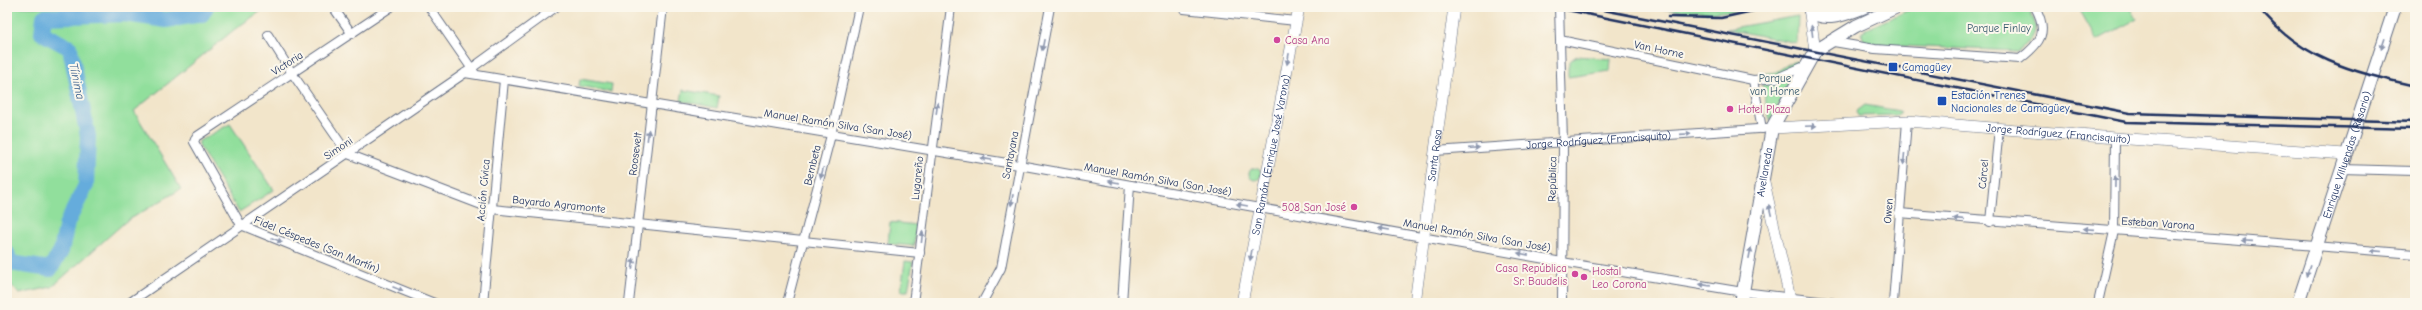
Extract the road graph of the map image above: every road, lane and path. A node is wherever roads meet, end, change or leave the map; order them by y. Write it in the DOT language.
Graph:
graph roads {
  1 [pos="334,7"];
  2 [pos="391,7"];
  3 [pos="429,7"];
  4 [pos="556,7"];
  5 [pos="664,7"];
  6 [pos="859,7"];
  7 [pos="951,7"];
  8 [pos="1050,7"];
  9 [pos="1299,7"];
  10 [pos="1454,7"];
  11 [pos="1559,7"];
  12 [pos="1865,7"];
  13 [pos="1896,7"];
  14 [pos="2035,7"];
  15 [pos="2395,7"];
  16 [pos="1184,9"];
  17 [pos="1810,9"];
  18 [pos="1296,20"];
  19 [pos="1856,26"];
  20 [pos="352,34"];
  21 [pos="268,35"];
  22 [pos="1560,40"];
  23 [pos="1828,41"];
  24 [pos="1858,47"];
  25 [pos="1815,51"];
  26 [pos="1808,65"];
  27 [pos="471,72"];
  28 [pos="292,73"];
  29 [pos="504,80"];
  30 [pos="1753,80"];
  31 [pos="652,104"];
  32 [pos="1907,120"];
  33 [pos="1767,128"];
  34 [pos="1999,128"];
  35 [pos="831,135"];
  36 [pos="196,137"];
  37 [pos="2115,138"];
  38 [pos="1563,142"];
  39 [pos="931,150"];
  40 [pos="1435,151"];
  41 [pos="348,154"];
  42 [pos="2345,154"];
  43 [pos="1019,165"];
  44 [pos="2341,169"];
  45 [pos="2415,171"];
  46 [pos="1764,182"];
  47 [pos="1130,185"];
  48 [pos="492,208"];
  49 [pos="1259,208"];
  50 [pos="1899,213"];
  51 [pos="1990,222"];
  52 [pos="638,223"];
  53 [pos="241,225"];
  54 [pos="2114,231"];
  55 [pos="1423,236"];
  56 [pos="804,242"];
  57 [pos="2317,246"];
  58 [pos="920,253"];
  59 [pos="2415,254"];
  60 [pos="1562,262"];
  61 [pos="1742,297"];
  62 [pos="1791,300"];
  63 [pos="129,303"];
  64 [pos="434,303"];
  65 [pos="483,303"];
  66 [pos="629,303"];
  67 [pos="787,303"];
  68 [pos="913,303"];
  69 [pos="982,303"];
  70 [pos="1122,303"];
  71 [pos="1242,303"];
  72 [pos="1415,303"];
  73 [pos="1562,303"];
  74 [pos="1835,303"];
  75 [pos="1893,303"];
  76 [pos="2098,303"];
  77 [pos="2298,303"];
  1 -- 20 [label="street"];
  2 -- 20 [label="street, Victoria"];
  3 -- 27 [label="street"];
  4 -- 27 [label="street, Simoni"];
  5 -- 31 [label="street, Roosevelt"];
  6 -- 35 [label="street, Bembeta"];
  39 -- 7 [label="street, Lugareño, one-way"];
  8 -- 43 [label="street, Santayana, one-way"];
  9 -- 18 [label="street, San Ramón (Enrique José Varona)"];
  10 -- 40 [label="street, Santa Rosa"];
  11 -- 22 [label="street, República"];
  12 -- 17 [label="main road"];
  13 -- 19 [label="main road"];
  14 -- 24 [label="street"];
  15 -- 42 [label="main road, Enrique Villuendas (Rosario), one-way"];
  16 -- 18 [label="street"];
  25 -- 17 [label="street, one-way"];
  18 -- 49 [label="street, San Ramón (Enrique José Varona), one-way"];
  19 -- 23 [label="main road"];
  19 -- 24 [label="street"];
  20 -- 28 [label="street, Victoria"];
  21 -- 28 [label="street"];
  22 -- 30 [label="street, Van Horne"];
  22 -- 38 [label="street, República"];
  23 -- 24 [label="street"];
  23 -- 25 [label="main road"];
  25 -- 26 [label="main road, Avellaneda"];
  26 -- 30 [label="street, Van Horne"];
  26 -- 33 [label="main road, Avellaneda"];
  27 -- 29 [label="street, Manuel Ramón Silva (San José)"];
  27 -- 41 [label="street, Simoni"];
  28 -- 36 [label="street, Victoria"];
  28 -- 41 [label="street"];
  29 -- 31 [label="street, Manuel Ramón Silva (San José)"];
  29 -- 48 [label="street, Acción Cívica"];
  30 -- 33 [label="street"];
  31 -- 35 [label="street, Manuel Ramón Silva (San José)"];
  52 -- 31 [label="street, Roosevelt, one-way"];
  33 -- 32 [label="street, Jorge Rodríguez (Francisquito), one-way"];
  32 -- 34 [label="street, Jorge Rodríguez (Francisquito)"];
  32 -- 50 [label="street, Owen, one-way"];
  38 -- 33 [label="street, Jorge Rodríguez (Francisquito), one-way"];
  33 -- 46 [label="main road, Avellaneda"];
  34 -- 37 [label="street, Jorge Rodríguez (Francisquito)"];
  34 -- 51 [label="street, Cárcel"];
  35 -- 39 [label="street, Manuel Ramón Silva (San José)"];
  35 -- 56 [label="street, Bembeta, one-way"];
  36 -- 53 [label="street, Fidel Céspedes (San Martín)"];
  37 -- 42 [label="street, Jorge Rodríguez (Francisquito)"];
  54 -- 37 [label="street, one-way"];
  40 -- 38 [label="street, Jorge Rodríguez (Francisquito), one-way"];
  38 -- 60 [label="street, República"];
  43 -- 39 [label="street, Manuel Ramón Silva (San José), one-way"];
  58 -- 39 [label="street, Lugareño, one-way"];
  40 -- 55 [label="street, Santa Rosa"];
  41 -- 48 [label="street, Bayardo Agramonte"];
  41 -- 53 [label="street, Simoni"];
  42 -- 44 [label="main road, Enrique Villuendas (Rosario)"];
  47 -- 43 [label="street, Manuel Ramón Silva (San José), one-way"];
  43 -- 69 [label="street, Santayana, one-way"];
  44 -- 45 [label="street"];
  44 -- 57 [label="main road, Enrique Villuendas (Rosario)"];
  61 -- 46 [label="main road, Avellaneda, one-way"];
  62 -- 46 [label="street, one-way"];
  49 -- 47 [label="street, Manuel Ramón Silva (San José), one-way"];
  47 -- 70 [label="street"];
  48 -- 52 [label="street, Bayardo Agramonte"];
  48 -- 65 [label="street, Acción Cívica"];
  55 -- 49 [label="street, Manuel Ramón Silva (San José), one-way"];
  49 -- 71 [label="street, San Ramón (Enrique José Varona), one-way"];
  51 -- 50 [label="street, Esteban Varona, one-way"];
  50 -- 75 [label="street, Owen"];
  54 -- 51 [label="street, Esteban Varona, one-way"];
  52 -- 56 [label="street, Bayardo Agramonte"];
  66 -- 52 [label="street, Roosevelt, one-way"];
  53 -- 63 [label="street, Simoni"];
  53 -- 64 [label="street, Fidel Céspedes (San Martín), one-way"];
  57 -- 54 [label="street, Esteban Varona, one-way"];
  54 -- 76 [label="street"];
  60 -- 55 [label="street, Manuel Ramón Silva (San José), one-way"];
  55 -- 72 [label="street, Santa Rosa"];
  56 -- 58 [label="street, Bayardo Agramonte"];
  56 -- 67 [label="street, Bembeta"];
  59 -- 57 [label="street, Esteban Varona, one-way"];
  57 -- 77 [label="main road, Enrique Villuendas (Rosario), one-way"];
  58 -- 68 [label="street, Lugareño"];
  61 -- 60 [label="street, Manuel Ramón Silva (San José), one-way"];
  60 -- 73 [label="street, República"];
  61 -- 62 [label="street, Manuel Ramón Silva (San José)"];
  62 -- 74 [label="street, Manuel Ramón Silva (San José)"];
}
